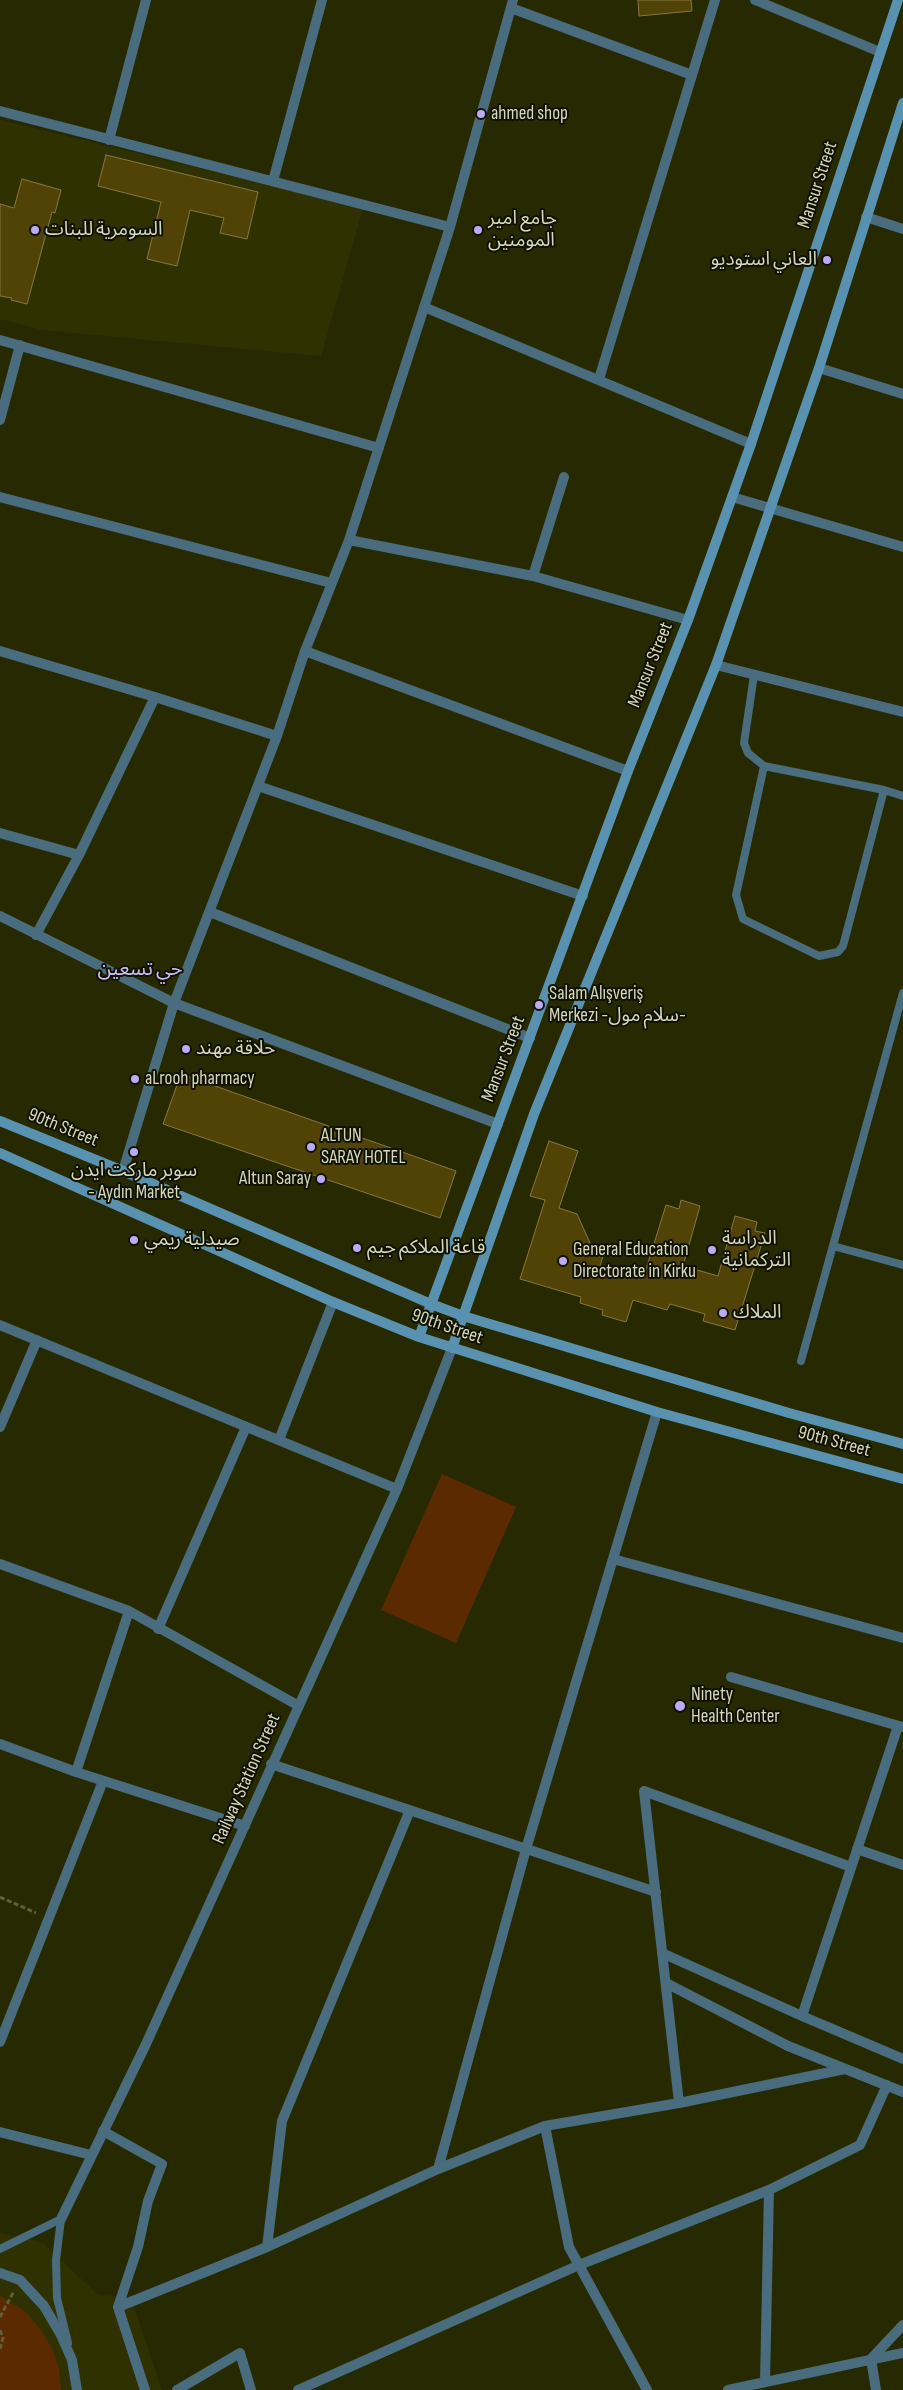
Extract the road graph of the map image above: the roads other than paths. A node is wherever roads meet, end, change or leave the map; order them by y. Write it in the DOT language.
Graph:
graph roads {
  1 [pos="146,0"];
  2 [pos="322,0"];
  3 [pos="715,0"];
  4 [pos="755,0"];
  5 [pos="898,0"];
  6 [pos="512,4"];
  7 [pos="880,52"];
  8 [pos="692,75"];
  9 [pos="903,103"];
  10 [pos="0,111"];
  11 [pos="109,140"];
  12 [pos="273,181"];
  13 [pos="866,217"];
  14 [pos="450,227"];
  15 [pos="903,229"];
  16 [pos="424,307"];
  17 [pos="0,340"];
  18 [pos="20,345"];
  19 [pos="819,368"];
  20 [pos="599,379"];
  21 [pos="903,394"];
  22 [pos="0,420"];
  23 [pos="751,444"];
  24 [pos="379,448"];
  25 [pos="564,477"];
  26 [pos="0,497"];
  27 [pos="732,497"];
  28 [pos="770,509"];
  29 [pos="348,540"];
  30 [pos="903,546"];
  31 [pos="533,576"];
  32 [pos="331,582"];
  33 [pos="688,620"];
  34 [pos="0,651"];
  35 [pos="305,651"];
  36 [pos="716,665"];
  37 [pos="754,675"];
  38 [pos="156,697"];
  39 [pos="903,712"];
  40 [pos="277,736"];
  41 [pos="764,766"];
  42 [pos="628,771"];
  43 [pos="258,786"];
  44 [pos="884,790"];
  45 [pos="903,796"];
  46 [pos="0,834"];
  47 [pos="79,855"];
  48 [pos="583,896"];
  49 [pos="210,912"];
  50 [pos="0,916"];
  51 [pos="36,934"];
  52 [pos="903,993"];
  53 [pos="174,1003"];
  54 [pos="530,1038"];
  55 [pos="0,1121"];
  56 [pos="498,1124"];
  57 [pos="0,1152"];
  58 [pos="123,1171"];
  59 [pos="833,1246"];
  60 [pos="903,1266"];
  61 [pos="333,1302"];
  62 [pos="431,1304"];
  63 [pos="463,1316"];
  64 [pos="0,1325"];
  65 [pos="419,1337"];
  66 [pos="37,1340"];
  67 [pos="452,1348"];
  68 [pos="800,1361"];
  69 [pos="658,1412"];
  70 [pos="246,1426"];
  71 [pos="0,1427"];
  72 [pos="280,1440"];
  73 [pos="903,1444"];
  74 [pos="903,1479"];
  75 [pos="397,1489"];
  76 [pos="613,1559"];
  77 [pos="0,1564"];
  78 [pos="128,1611"];
  79 [pos="158,1629"];
  80 [pos="903,1638"];
  81 [pos="731,1677"];
  82 [pos="299,1706"];
  83 [pos="900,1727"];
  84 [pos="0,1744"];
  85 [pos="271,1764"];
  86 [pos="76,1772"];
  87 [pos="103,1781"];
  88 [pos="410,1810"];
  89 [pos="245,1826"];
  90 [pos="526,1849"];
  91 [pos="857,1849"];
  92 [pos="903,1865"];
  93 [pos="851,1867"];
  94 [pos="656,1892"];
  95 [pos="662,1953"];
  96 [pos="666,1983"];
  97 [pos="802,2016"];
  98 [pos="0,2042"];
  99 [pos="903,2058"];
  100 [pos="845,2068"];
  101 [pos="886,2086"];
  102 [pos="903,2092"];
  103 [pos="679,2103"];
  104 [pos="545,2126"];
  105 [pos="103,2131"];
  106 [pos="0,2132"];
  107 [pos="91,2155"];
  108 [pos="438,2169"];
  109 [pos="769,2190"];
  110 [pos="61,2219"];
  111 [pos="267,2247"];
  112 [pos="0,2249"];
  113 [pos="579,2265"];
  114 [pos="0,2273"];
  115 [pos="118,2307"];
  116 [pos="903,2325"];
  117 [pos="903,2353"];
  118 [pos="871,2359"];
  119 [pos="72,2360"];
  120 [pos="764,2382"];
  121 [pos="77,2390"];
  122 [pos="145,2390"];
  123 [pos="177,2390"];
  124 [pos="251,2390"];
  125 [pos="298,2390"];
  126 [pos="647,2390"];
  127 [pos="728,2390"];
  128 [pos="876,2390"];
  1 -- 11 [label="street"];
  2 -- 12 [label="street"];
  3 -- 8 [label="street"];
  4 -- 7 [label="street"];
  5 -- 7 [label="street, Mansur Street"];
  6 -- 8 [label="street"];
  6 -- 14 [label="street"];
  7 -- 23 [label="street, Mansur Street"];
  8 -- 20 [label="street"];
  9 -- 13 [label="street"];
  10 -- 11 [label="street"];
  11 -- 12 [label="street"];
  12 -- 14 [label="street"];
  13 -- 15 [label="street"];
  13 -- 19 [label="street"];
  14 -- 16 [label="street"];
  16 -- 20 [label="street"];
  16 -- 24 [label="street"];
  17 -- 18 [label="street"];
  18 -- 22 [label="street"];
  18 -- 24 [label="street"];
  19 -- 21 [label="street"];
  19 -- 28 [label="street"];
  20 -- 23 [label="street"];
  23 -- 27 [label="street, Mansur Street"];
  24 -- 29 [label="street"];
  25 -- 31 [label="street"];
  26 -- 32 [label="street"];
  27 -- 28 [label="street"];
  27 -- 33 [label="street, Mansur Street"];
  28 -- 30 [label="street"];
  28 -- 36 [label="street"];
  29 -- 31 [label="street"];
  29 -- 32 [label="street"];
  31 -- 33 [label="street"];
  32 -- 35 [label="street"];
  33 -- 42 [label="street, Mansur Street"];
  34 -- 38 [label="street"];
  35 -- 40 [label="street"];
  35 -- 42 [label="street"];
  36 -- 37 [label="street"];
  36 -- 63 [label="street"];
  37 -- 39 [label="street"];
  37 -- 41 [label="lane"];
  38 -- 40 [label="street"];
  38 -- 47 [label="street"];
  40 -- 43 [label="street"];
  41 -- 44 [label="lane"];
  41 -- 44 [label="lane"];
  42 -- 48 [label="street, Mansur Street"];
  43 -- 48 [label="street"];
  43 -- 49 [label="street"];
  44 -- 45 [label="lane"];
  46 -- 47 [label="street"];
  47 -- 51 [label="street"];
  48 -- 54 [label="street, Mansur Street"];
  49 -- 53 [label="street"];
  49 -- 54 [label="street"];
  50 -- 51 [label="street"];
  51 -- 53 [label="street"];
  52 -- 59 [label="lane"];
  53 -- 56 [label="street"];
  53 -- 58 [label="street"];
  54 -- 56 [label="street, Mansur Street"];
  55 -- 58 [label="street, 90th Street"];
  56 -- 62 [label="street, Mansur Street"];
  57 -- 61 [label="street, 90th Street"];
  58 -- 62 [label="street, 90th Street"];
  59 -- 60 [label="lane"];
  59 -- 68 [label="lane"];
  61 -- 65 [label="street, 90th Street"];
  61 -- 72 [label="street"];
  62 -- 63 [label="street, 90th Street"];
  62 -- 65 [label="street, Mansur Street"];
  63 -- 67 [label="street"];
  63 -- 73 [label="street, 90th Street"];
  64 -- 66 [label="street"];
  65 -- 67 [label="street, 90th Street"];
  66 -- 70 [label="street"];
  66 -- 71 [label="street"];
  67 -- 69 [label="street, 90th Street"];
  67 -- 75 [label="street, Railway Station Street"];
  69 -- 74 [label="street, 90th Street"];
  69 -- 76 [label="street"];
  70 -- 72 [label="street"];
  70 -- 79 [label="street"];
  72 -- 75 [label="street"];
  75 -- 82 [label="street, Railway Station Street"];
  76 -- 80 [label="street"];
  76 -- 90 [label="street"];
  77 -- 78 [label="street"];
  78 -- 79 [label="street"];
  78 -- 86 [label="street"];
  79 -- 82 [label="street"];
  81 -- 83 [label="street"];
  82 -- 85 [label="street, Railway Station Street"];
  83 -- 91 [label="street"];
  84 -- 86 [label="street"];
  85 -- 88 [label="street"];
  85 -- 89 [label="street, Railway Station Street"];
  86 -- 87 [label="street"];
  87 -- 89 [label="street"];
  87 -- 98 [label="street"];
  88 -- 90 [label="street"];
  88 -- 111 [label="street"];
  89 -- 105 [label="street, Railway Station Street"];
  90 -- 94 [label="street"];
  90 -- 108 [label="street"];
  91 -- 92 [label="street"];
  91 -- 93 [label="street"];
  93 -- 94 [label="street"];
  93 -- 97 [label="street"];
  94 -- 95 [label="street"];
  95 -- 96 [label="street"];
  95 -- 97 [label="street"];
  96 -- 100 [label="street"];
  96 -- 103 [label="street"];
  97 -- 99 [label="street"];
  100 -- 101 [label="street"];
  100 -- 103 [label="street"];
  101 -- 102 [label="street"];
  101 -- 109 [label="street"];
  103 -- 104 [label="street"];
  104 -- 108 [label="street"];
  104 -- 113 [label="street"];
  105 -- 107 [label="street, Railway Station Street"];
  105 -- 115 [label="street"];
  106 -- 107 [label="street"];
  107 -- 110 [label="street, Railway Station Street"];
  108 -- 111 [label="street"];
  109 -- 113 [label="street"];
  109 -- 120 [label="street"];
  110 -- 112 [label="lane"];
  110 -- 119 [label="lane"];
  111 -- 115 [label="street"];
  113 -- 125 [label="street"];
  113 -- 126 [label="street"];
  114 -- 119 [label="street"];
  115 -- 122 [label="street"];
  116 -- 118 [label="street"];
  117 -- 118 [label="street"];
  118 -- 120 [label="street"];
  118 -- 128 [label="street"];
  119 -- 121 [label="street"];
  120 -- 127 [label="street"];
  123 -- 124 [label="street"];
}
